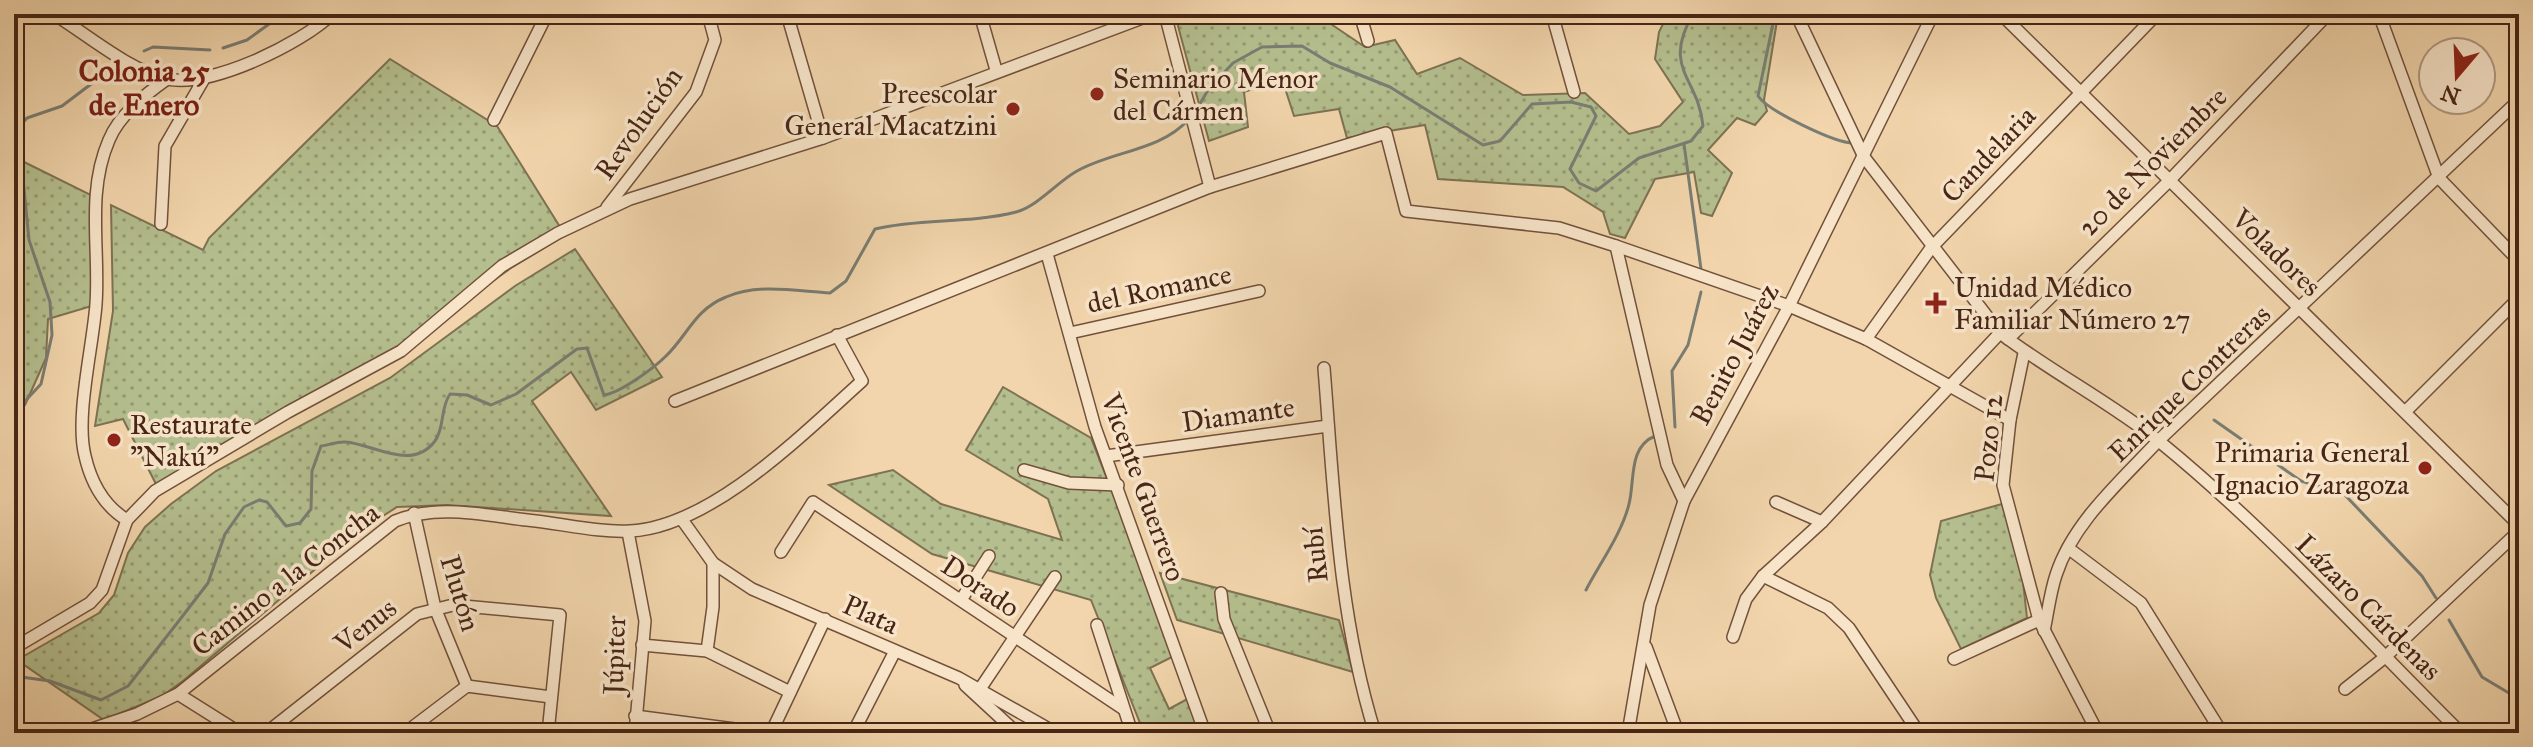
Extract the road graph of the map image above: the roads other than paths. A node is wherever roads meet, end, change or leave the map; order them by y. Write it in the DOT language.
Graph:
graph roads {
  1 [pos="54,14"];
  2 [pos="332,14"];
  3 [pos="547,14"];
  4 [pos="708,14"];
  5 [pos="787,14"];
  6 [pos="980,14"];
  7 [pos="1153,14"];
  8 [pos="1165,14"];
  9 [pos="1360,14"];
  10 [pos="1552,14"];
  11 [pos="1933,14"];
  12 [pos="2001,14"];
  13 [pos="2157,14"];
  14 [pos="2328,14"];
  15 [pos="2379,14"];
  16 [pos="1798,18"];
  17 [pos="1368,41"];
  18 [pos="996,70"];
  19 [pos="205,77"];
  20 [pos="167,79"];
  21 [pos="1574,92"];
  22 [pos="2080,92"];
  23 [pos="2516,108"];
  24 [pos="494,120"];
  25 [pos="823,138"];
  26 [pos="1864,157"];
  27 [pos="2439,178"];
  28 [pos="2169,181"];
  29 [pos="1210,187"];
  30 [pos="603,211"];
  31 [pos="161,224"];
  32 [pos="1616,246"];
  33 [pos="1931,248"];
  34 [pos="1047,254"];
  35 [pos="2519,261"];
  36 [pos="1259,291"];
  37 [pos="2519,298"];
  38 [pos="1789,306"];
  39 [pos="2302,308"];
  40 [pos="1070,333"];
  41 [pos="837,335"];
  42 [pos="2004,336"];
  43 [pos="1866,339"];
  44 [pos="2024,353"];
  45 [pos="1324,368"];
  46 [pos="1949,388"];
  47 [pos="675,401"];
  48 [pos="2406,411"];
  49 [pos="2010,420"];
  50 [pos="1328,426"];
  51 [pos="2158,441"];
  52 [pos="1106,456"];
  53 [pos="1024,470"];
  54 [pos="1118,485"];
  55 [pos="1684,501"];
  56 [pos="1776,502"];
  57 [pos="414,513"];
  58 [pos="127,520"];
  59 [pos="683,521"];
  60 [pos="1822,522"];
  61 [pos="2519,528"];
  62 [pos="628,532"];
  63 [pos="2068,548"];
  64 [pos="781,552"];
  65 [pos="989,556"];
  66 [pos="713,563"];
  67 [pos="1763,576"];
  68 [pos="1055,577"];
  69 [pos="1221,593"];
  70 [pos="961,600"];
  71 [pos="435,608"];
  72 [pos="825,619"];
  73 [pos="1097,625"];
  74 [pos="2041,625"];
  75 [pos="1733,637"];
  76 [pos="1015,638"];
  77 [pos="1645,642"];
  78 [pos="642,645"];
  79 [pos="14,648"];
  80 [pos="707,651"];
  81 [pos="895,651"];
  82 [pos="2384,658"];
  83 [pos="1954,659"];
  84 [pos="959,678"];
  85 [pos="467,686"];
  86 [pos="980,689"];
  87 [pos="2345,689"];
  88 [pos="790,692"];
  89 [pos="178,694"];
  90 [pos="551,697"];
  91 [pos="1122,708"];
  92 [pos="635,716"];
  93 [pos="89,732"];
  94 [pos="240,733"];
  95 [pos="266,733"];
  96 [pos="405,733"];
  97 [pos="548,733"];
  98 [pos="635,733"];
  99 [pos="768,733"];
  100 [pos="853,733"];
  101 [pos="1017,733"];
  102 [pos="1056,733"];
  103 [pos="1132,733"];
  104 [pos="1205,733"];
  105 [pos="1270,733"];
  106 [pos="1375,733"];
  107 [pos="1628,733"];
  108 [pos="1678,733"];
  109 [pos="1919,733"];
  110 [pos="2098,733"];
  111 [pos="2222,733"];
  112 [pos="2461,733"];
  1 -- 20 [label="street"];
  2 -- 19 [label="street"];
  3 -- 24 [label="street"];
  4 -- 30 [label="street, Revolución"];
  5 -- 25 [label="street"];
  6 -- 18 [label="street"];
  7 -- 18 [label="street"];
  8 -- 29 [label="street"];
  9 -- 17 [label="street"];
  10 -- 21 [label="street"];
  11 -- 26 [label="street, Benito Juárez"];
  12 -- 22 [label="street, Voladores"];
  13 -- 22 [label="street, Candelaria"];
  14 -- 28 [label="street, 20 de Noviembre"];
  15 -- 27 [label="street"];
  16 -- 26 [label="street, Lázaro Cárdenas"];
  18 -- 25 [label="street"];
  19 -- 20 [label="street"];
  19 -- 31 [label="street"];
  20 -- 58 [label="street"];
  22 -- 28 [label="street, Voladores"];
  22 -- 33 [label="street, Candelaria"];
  23 -- 27 [label="street, Enrique Contreras"];
  25 -- 30 [label="street"];
  26 -- 33 [label="street, Lázaro Cárdenas"];
  26 -- 38 [label="street, Benito Juárez"];
  27 -- 35 [label="street"];
  27 -- 39 [label="street, Enrique Contreras"];
  28 -- 39 [label="street, Voladores"];
  28 -- 42 [label="street, 20 de Noviembre"];
  29 -- 32 [label="street"];
  29 -- 34 [label="street"];
  30 -- 58 [label="street"];
  32 -- 38 [label="street"];
  32 -- 55 [label="street"];
  33 -- 42 [label="street, Lázaro Cárdenas"];
  33 -- 43 [label="street, Candelaria"];
  34 -- 40 [label="street, Vicente Guerrero"];
  34 -- 41 [label="street"];
  36 -- 40 [label="street, del Romance"];
  37 -- 48 [label="street"];
  38 -- 43 [label="street"];
  38 -- 55 [label="street, Benito Juárez"];
  39 -- 48 [label="street, Voladores"];
  39 -- 51 [label="street, Enrique Contreras"];
  40 -- 52 [label="street, Vicente Guerrero"];
  41 -- 47 [label="street"];
  41 -- 59 [label="street, Camino a la Concha"];
  42 -- 44 [label="street, Lázaro Cárdenas"];
  42 -- 46 [label="street, 20 de Noviembre"];
  43 -- 46 [label="street"];
  44 -- 49 [label="street, Pozo 12"];
  44 -- 51 [label="street, Lázaro Cárdenas"];
  45 -- 50 [label="street, Rubí"];
  46 -- 49 [label="street"];
  46 -- 60 [label="street, 20 de Noviembre"];
  48 -- 61 [label="street, Voladores"];
  49 -- 74 [label="street, Pozo 12"];
  50 -- 52 [label="street, Diamante"];
  50 -- 106 [label="street, Rubí"];
  51 -- 63 [label="street, Enrique Contreras"];
  51 -- 82 [label="street, Lázaro Cárdenas"];
  52 -- 54 [label="street, Vicente Guerrero"];
  53 -- 54 [label="street"];
  54 -- 104 [label="street, Vicente Guerrero"];
  55 -- 77 [label="street, Benito Juárez"];
  56 -- 60 [label="street"];
  57 -- 62 [label="street, Camino a la Concha"];
  57 -- 71 [label="street, Plutón"];
  57 -- 89 [label="street, Camino a la Concha"];
  58 -- 79 [label="street"];
  59 -- 62 [label="street, Camino a la Concha"];
  59 -- 66 [label="street, Plata"];
  60 -- 67 [label="street, 20 de Noviembre"];
  61 -- 82 [label="street"];
  62 -- 78 [label="street, Júpiter"];
  63 -- 74 [label="street, Enrique Contreras"];
  63 -- 111 [label="street"];
  64 -- 70 [label="street, Dorado"];
  65 -- 70 [label="street"];
  66 -- 72 [label="street, Plata"];
  66 -- 80 [label="street"];
  67 -- 75 [label="street, 20 de Noviembre"];
  67 -- 109 [label="street"];
  68 -- 76 [label="street"];
  69 -- 105 [label="street"];
  70 -- 76 [label="street, Dorado"];
  71 -- 85 [label="street, Plutón"];
  71 -- 90 [label="street, Venus"];
  71 -- 95 [label="street, Venus"];
  72 -- 81 [label="street, Plata"];
  72 -- 88 [label="street"];
  73 -- 91 [label="street"];
  74 -- 83 [label="street"];
  74 -- 110 [label="street, Pozo 12"];
  76 -- 86 [label="street"];
  76 -- 91 [label="street, Dorado"];
  77 -- 107 [label="street, Benito Juárez"];
  77 -- 108 [label="street"];
  78 -- 80 [label="street"];
  78 -- 92 [label="street, Júpiter"];
  80 -- 88 [label="street"];
  81 -- 84 [label="street, Plata"];
  81 -- 100 [label="street"];
  82 -- 87 [label="street"];
  82 -- 112 [label="street, Lázaro Cárdenas"];
  84 -- 86 [label="street, Plata"];
  84 -- 101 [label="street"];
  85 -- 90 [label="street"];
  85 -- 96 [label="street"];
  86 -- 102 [label="street, Plata"];
  88 -- 99 [label="street"];
  89 -- 93 [label="street, Camino a la Concha"];
  89 -- 94 [label="street"];
  90 -- 97 [label="street"];
  91 -- 103 [label="street"];
  92 -- 98 [label="street, Júpiter"];
  92 -- 99 [label="street"];
}
